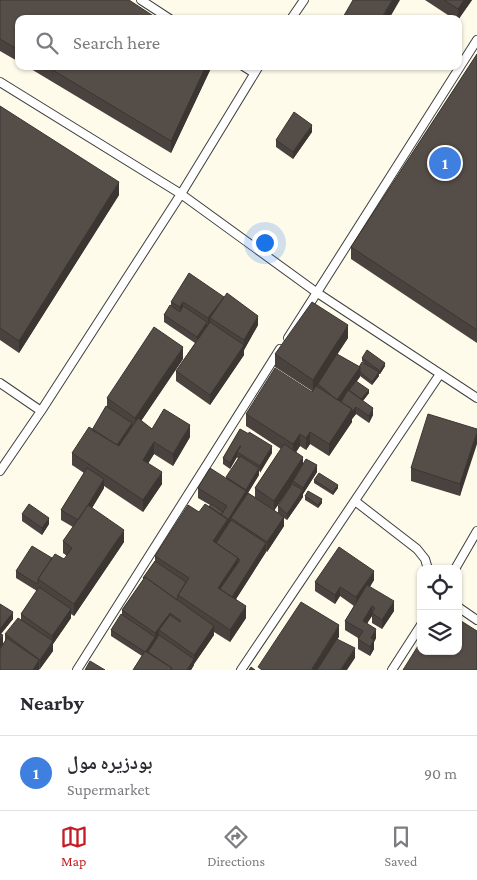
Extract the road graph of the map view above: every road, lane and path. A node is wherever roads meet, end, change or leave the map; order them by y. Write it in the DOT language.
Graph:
graph roads {
  1 [pos="141,0"];
  2 [pos="304,0"];
  3 [pos="164,15"];
  4 [pos="294,15"];
  5 [pos="477,40"];
  6 [pos="462,63"];
  7 [pos="256,70"];
  8 [pos="458,70"];
  9 [pos="0,82"];
  10 [pos="181,194"];
  11 [pos="316,292"];
  12 [pos="440,374"];
  13 [pos="0,384"];
  14 [pos="477,398"];
  15 [pos="41,411"];
  16 [pos="0,471"];
  17 [pos="354,500"];
  18 [pos="477,530"];
  19 [pos="427,565"];
  20 [pos="457,565"];
  21 [pos="462,610"];
  22 [pos="477,620"];
  23 [pos="417,630"];
  24 [pos="76,670"];
  25 [pos="241,670"];
  26 [pos="392,670"];
  1 -- 3 [label="lane"];
  2 -- 4 [label="lane"];
  5 -- 6 [label="lane"];
  7 -- 10 [label="lane"];
  8 -- 11 [label="lane"];
  9 -- 10 [label="lane"];
  10 -- 11 [label="lane"];
  10 -- 15 [label="lane"];
  11 -- 12 [label="lane"];
  11 -- 24 [label="lane"];
  12 -- 14 [label="lane"];
  12 -- 17 [label="lane"];
  13 -- 15 [label="lane"];
  15 -- 16 [label="lane"];
  17 -- 19 [label="lane"];
  17 -- 25 [label="lane"];
  18 -- 20 [label="lane"];
  21 -- 22 [label="lane"];
  23 -- 26 [label="lane"];
}
